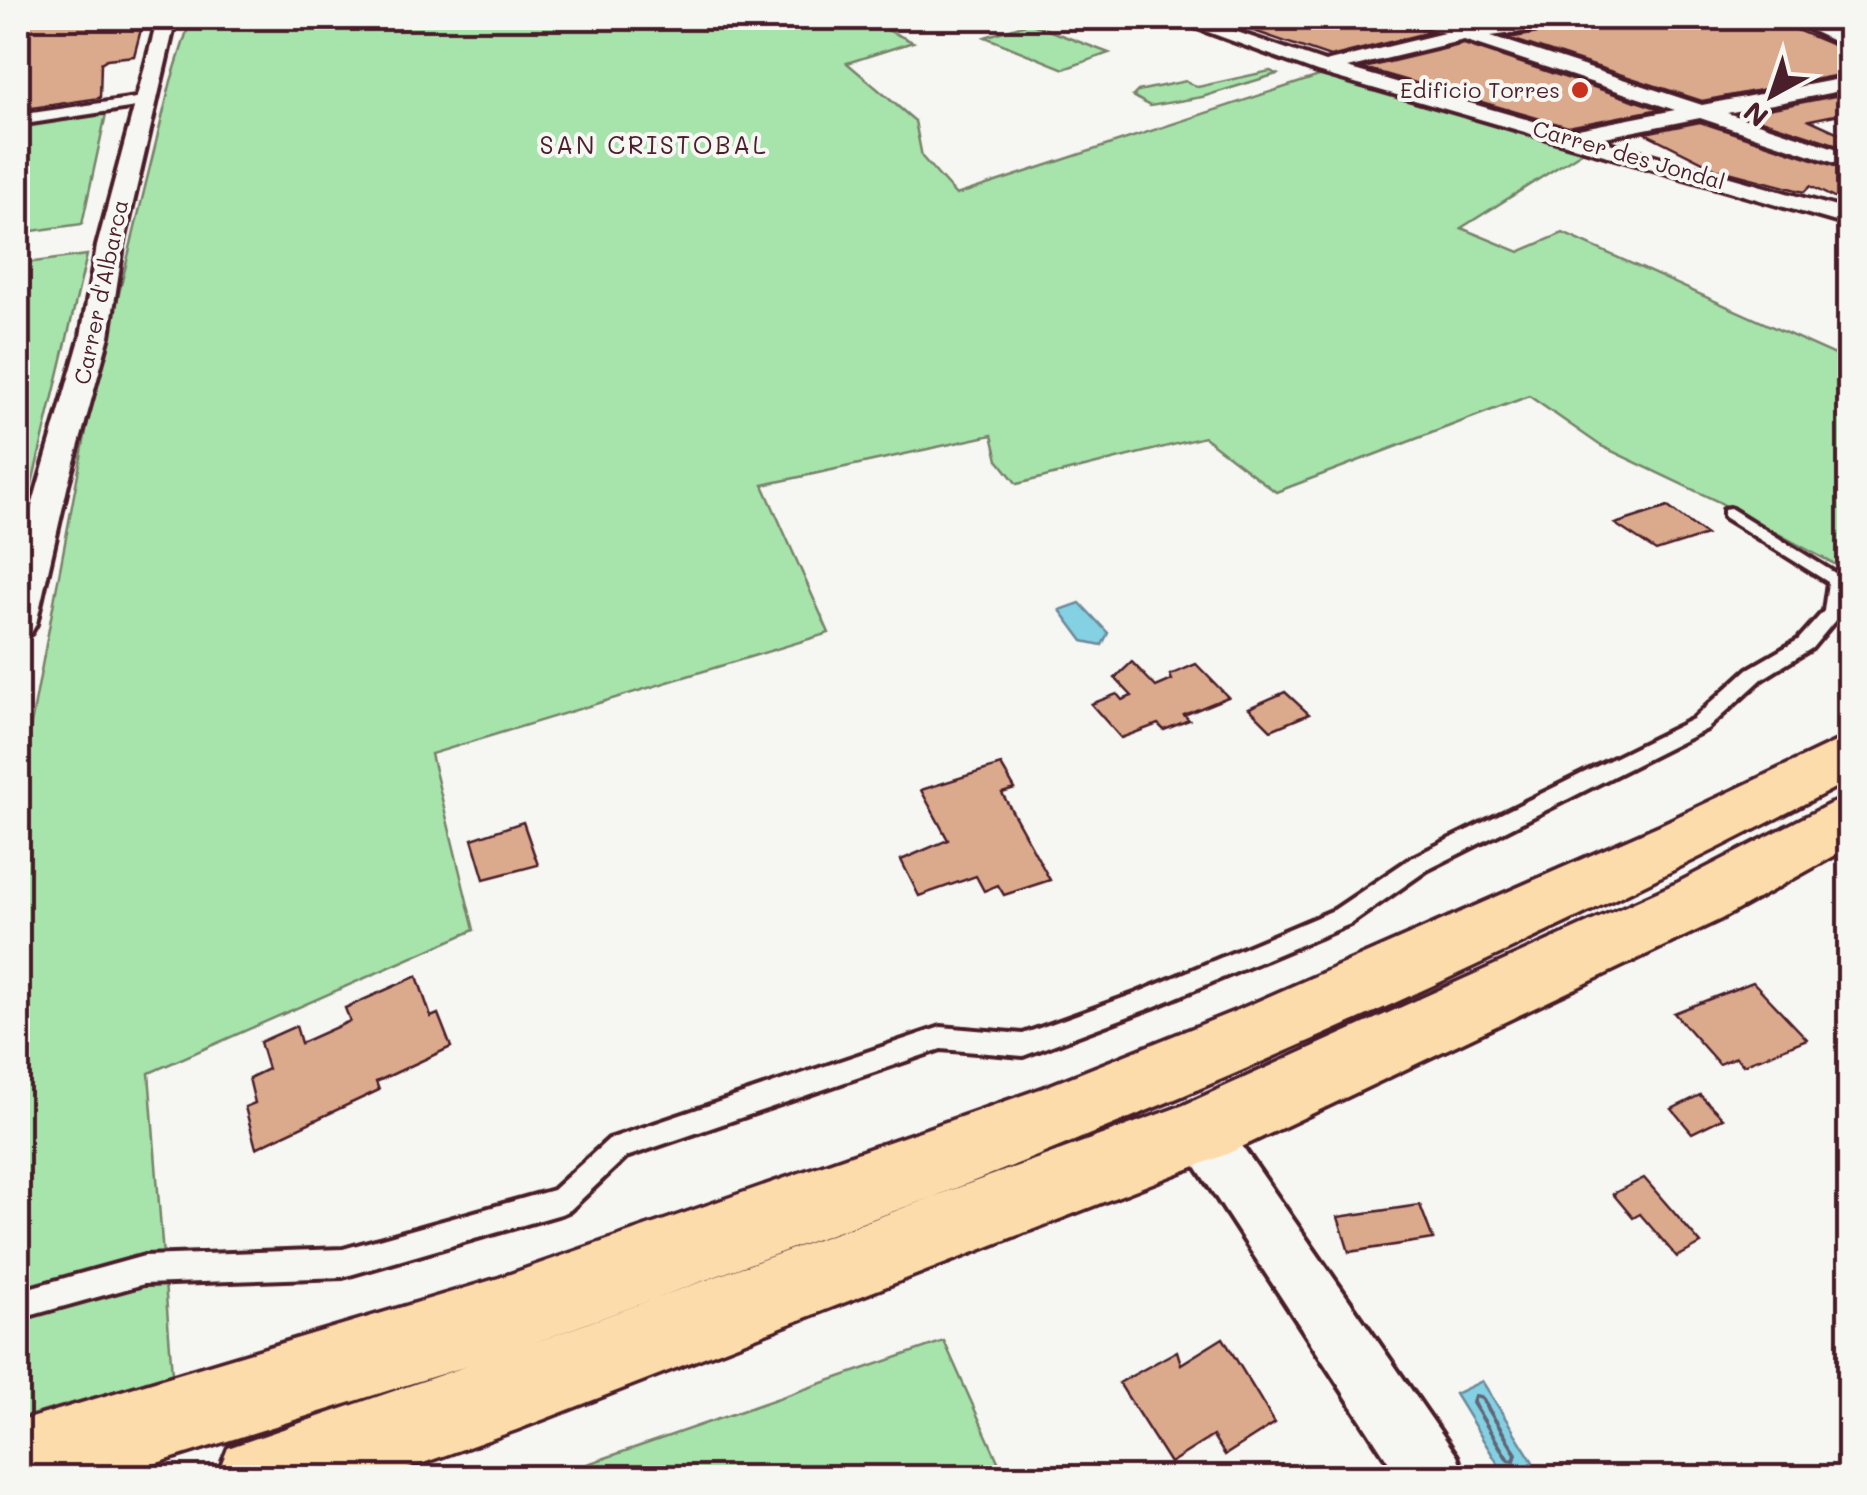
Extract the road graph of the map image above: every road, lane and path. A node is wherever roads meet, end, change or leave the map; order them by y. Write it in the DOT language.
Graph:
graph roads {
  1 [pos="168,18"];
  2 [pos="1418,18"];
  3 [pos="1579,18"];
  4 [pos="1794,18"];
  5 [pos="1191,19"];
  6 [pos="1463,34"];
  7 [pos="1850,44"];
  8 [pos="1324,68"];
  9 [pos="1850,84"];
  10 [pos="144,102"];
  11 [pos="1697,112"];
  12 [pos="18,120"];
  13 [pos="1566,137"];
  14 [pos="1843,174"];
  15 [pos="1810,207"];
  16 [pos="1850,220"];
  17 [pos="1730,513"];
  18 [pos="18,624"];
  19 [pos="1850,716"];
  20 [pos="1850,755"];
  21 [pos="1850,820"];
  22 [pos="1681,841"];
  23 [pos="1202,1130"];
  24 [pos="18,1306"];
  25 [pos="18,1464"];
  26 [pos="258,1478"];
  27 [pos="1435,1478"];
  1 -- 10 [label="street, Carrer d'Albarca"];
  2 -- 6 [label="street"];
  3 -- 6 [label="street"];
  4 -- 7 [label="street"];
  5 -- 8 [label="street, Carrer des Jondal"];
  6 -- 8 [label="street"];
  6 -- 11 [label="street"];
  8 -- 13 [label="street, Carrer des Jondal"];
  9 -- 11 [label="street"];
  10 -- 12 [label="street"];
  10 -- 18 [label="street, Carrer d'Albarca"];
  11 -- 13 [label="street"];
  11 -- 14 [label="street"];
  13 -- 15 [label="street, Carrer des Jondal"];
  14 -- 15 [label="street"];
  15 -- 16 [label="street, Carrer des Jondal"];
  17 -- 24 [label="lane"];
  19 -- 22 [label="highway"];
  20 -- 22 [label="highway"];
  21 -- 23 [label="highway"];
  22 -- 25 [label="highway"];
  23 -- 26 [label="highway"];
  23 -- 27 [label="street"];
}
